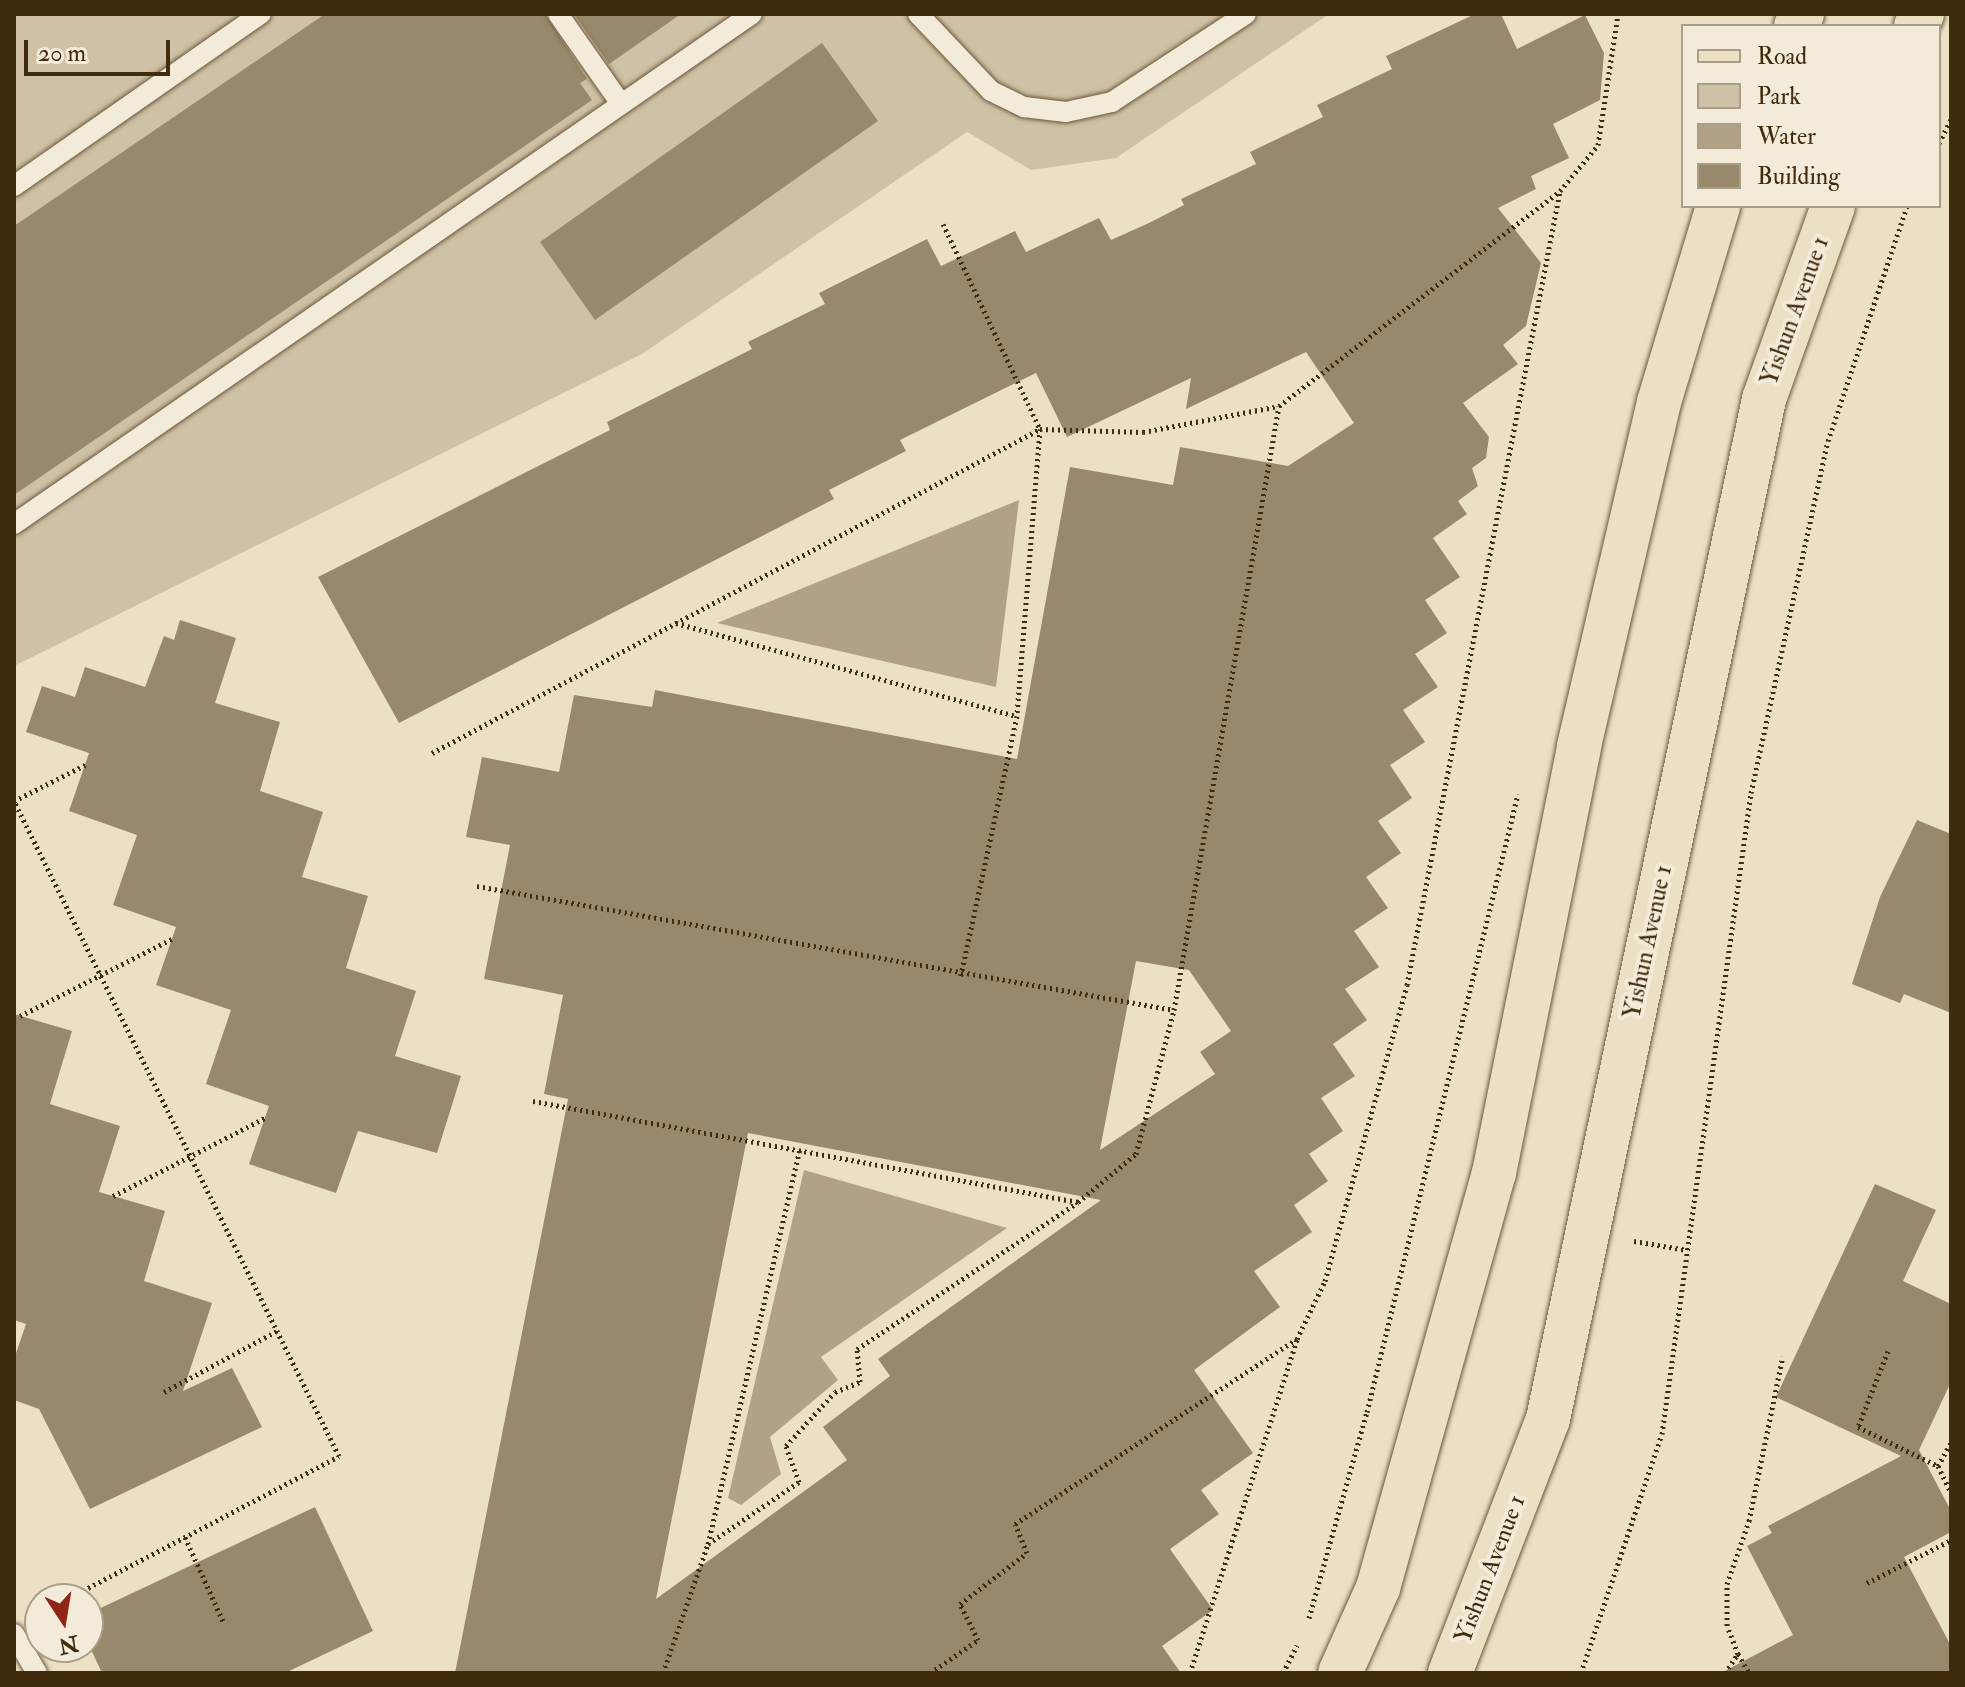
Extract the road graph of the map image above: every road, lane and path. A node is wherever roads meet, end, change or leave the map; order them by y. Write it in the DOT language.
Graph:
graph roads {
  1 [pos="261,14"];
  2 [pos="558,14"];
  3 [pos="752,14"];
  4 [pos="918,14"];
  5 [pos="1246,14"];
  6 [pos="1618,14"];
  7 [pos="621,104"];
  8 [pos="1951,119"];
  9 [pos="1941,139"];
  10 [pos="14,186"];
  11 [pos="1560,191"];
  12 [pos="1717,208"];
  13 [pos="1832,208"];
  14 [pos="1906,208"];
  15 [pos="943,224"];
  16 [pos="1279,406"];
  17 [pos="1040,429"];
  18 [pos="14,524"];
  19 [pos="676,623"];
  20 [pos="1017,716"];
  21 [pos="432,753"];
  22 [pos="85,765"];
  23 [pos="1520,785"];
  24 [pos="477,886"];
  25 [pos="172,939"];
  26 [pos="101,975"];
  27 [pos="961,976"];
  28 [pos="1174,1010"];
  29 [pos="20,1016"];
  30 [pos="533,1101"];
  31 [pos="265,1118"];
  32 [pos="800,1150"];
  33 [pos="190,1156"];
  34 [pos="113,1196"];
  35 [pos="1078,1202"];
  36 [pos="277,1331"];
  37 [pos="1297,1339"];
  38 [pos="1888,1351"];
  39 [pos="1783,1356"];
  40 [pos="164,1392"];
  41 [pos="1951,1443"];
  42 [pos="1938,1466"];
  43 [pos="1951,1493"];
  44 [pos="185,1537"];
  45 [pos="1951,1540"];
  46 [pos="708,1544"];
  47 [pos="97,1583"];
  48 [pos="1867,1583"];
  49 [pos="223,1621"];
  50 [pos="1308,1622"];
  51 [pos="14,1634"];
  52 [pos="1302,1634"];
  53 [pos="1738,1654"];
  54 [pos="37,1673"];
  55 [pos="663,1673"];
  56 [pos="930,1673"];
  57 [pos="1190,1673"];
  58 [pos="1283,1673"];
  59 [pos="1340,1673"];
  60 [pos="1450,1673"];
  61 [pos="1581,1673"];
  62 [pos="1725,1673"];
  63 [pos="1749,1673"];
  1 -- 10 [label="lane"];
  2 -- 7 [label="lane"];
  3 -- 7 [label="lane"];
  4 -- 5 [label="lane"];
  6 -- 11 [label="path"];
  7 -- 18 [label="lane"];
  8 -- 9 [label="path"];
  11 -- 16 [label="path"];
  11 -- 37 [label="path"];
  12 -- 59 [label="main road"];
  13 -- 60 [label="main road, Yishun Avenue 1"];
  14 -- 61 [label="path"];
  15 -- 17 [label="path"];
  16 -- 17 [label="path"];
  16 -- 28 [label="path"];
  17 -- 19 [label="path"];
  17 -- 20 [label="path"];
  19 -- 20 [label="path"];
  19 -- 21 [label="path"];
  20 -- 27 [label="path"];
  22 -- 26 [label="path"];
  23 -- 50 [label="path"];
  24 -- 27 [label="path"];
  25 -- 26 [label="path"];
  26 -- 29 [label="path"];
  26 -- 33 [label="path"];
  27 -- 28 [label="path"];
  28 -- 35 [label="path"];
  30 -- 32 [label="path"];
  31 -- 33 [label="path"];
  32 -- 35 [label="path"];
  32 -- 46 [label="path"];
  33 -- 34 [label="path"];
  33 -- 36 [label="path"];
  35 -- 46 [label="path"];
  36 -- 40 [label="path"];
  36 -- 44 [label="path"];
  37 -- 56 [label="path"];
  37 -- 57 [label="path"];
  38 -- 42 [label="path"];
  39 -- 53 [label="path"];
  41 -- 42 [label="path"];
  42 -- 43 [label="path"];
  44 -- 47 [label="path"];
  44 -- 49 [label="path"];
  45 -- 48 [label="path"];
  46 -- 55 [label="path"];
  51 -- 54 [label="lane"];
  52 -- 58 [label="path"];
  53 -- 62 [label="path"];
  53 -- 63 [label="path"];
}
